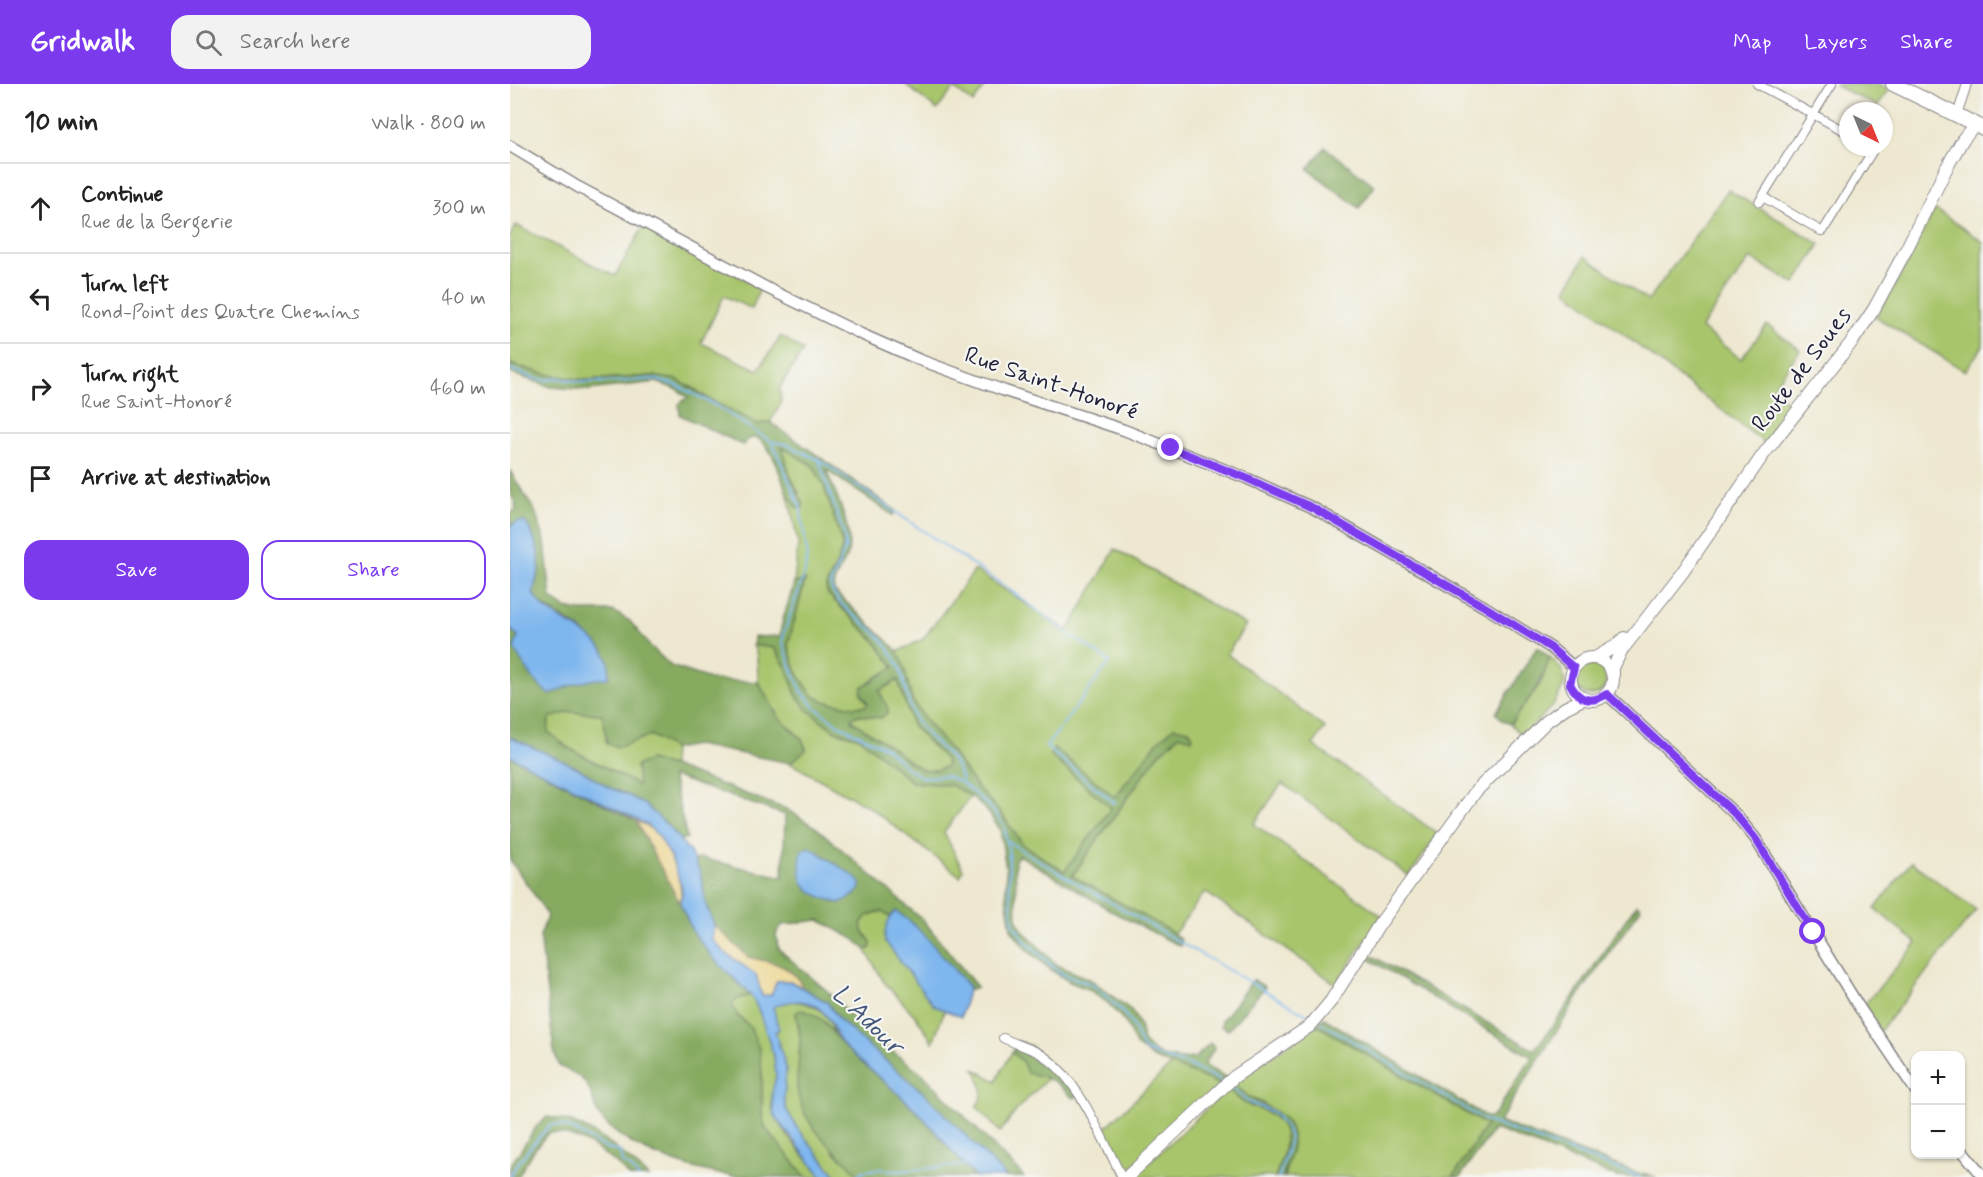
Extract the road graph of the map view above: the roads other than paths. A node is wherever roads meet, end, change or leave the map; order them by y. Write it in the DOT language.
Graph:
graph roads {
  1 [pos="1757,84"];
  2 [pos="1832,84"];
  3 [pos="1893,84"];
  4 [pos="1967,84"];
  5 [pos="1814,113"];
  6 [pos="1957,115"];
  7 [pos="1979,126"];
  8 [pos="1839,128"];
  9 [pos="510,146"];
  10 [pos="1870,156"];
  11 [pos="1639,626"];
  12 [pos="1595,658"];
  13 [pos="1574,668"];
  14 [pos="1613,677"];
  15 [pos="1570,684"];
  16 [pos="1607,694"];
  17 [pos="1583,699"];
  18 [pos="1547,720"];
  19 [pos="1003,1038"];
  20 [pos="1911,1084"];
  21 [pos="1965,1154"];
  22 [pos="1983,1176"];
  23 [pos="1122,1177"];
  24 [pos="1127,1177"];
  1 -- 5 [label="street"];
  2 -- 5 [label="street"];
  3 -- 6 [label="main road"];
  4 -- 6 [label="street"];
  5 -- 8 [label="street"];
  5 -- 10 [label="street"];
  6 -- 7 [label="main road"];
  7 -- 11 [label="main road, Route de Soues"];
  9 -- 13 [label="street, Rue Saint-Honoré"];
  11 -- 12 [label="main road, Route de Soues"];
  11 -- 14 [label="main road, Route de Soues"];
  12 -- 13 [label="main road"];
  12 -- 14 [label="main road"];
  13 -- 15 [label="main road"];
  14 -- 16 [label="main road"];
  15 -- 17 [label="main road"];
  15 -- 18 [label="main road"];
  16 -- 17 [label="main road"];
  16 -- 20 [label="street"];
  17 -- 18 [label="main road"];
  18 -- 24 [label="main road"];
  19 -- 23 [label="street"];
  21 -- 22 [label="street"];
}
